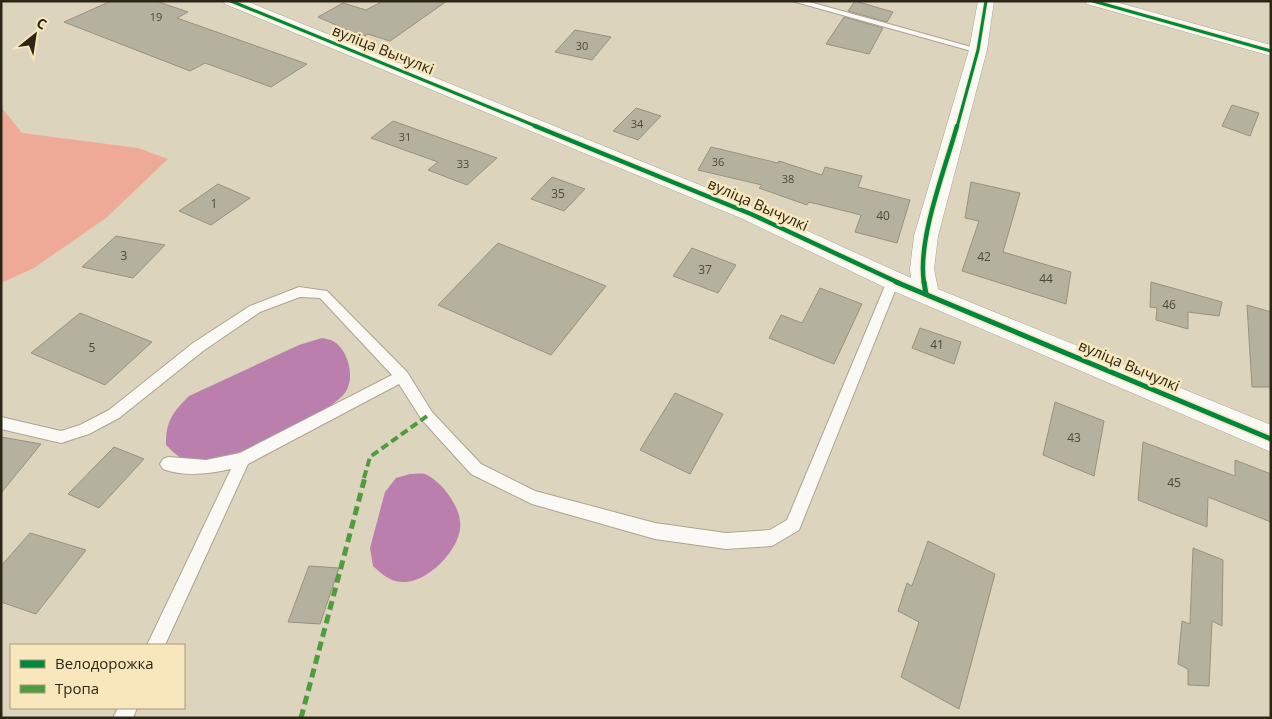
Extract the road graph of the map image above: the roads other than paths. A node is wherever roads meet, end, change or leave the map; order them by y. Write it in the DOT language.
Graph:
graph roads {
  1 [pos="232,1"];
  2 [pos="796,1"];
  3 [pos="986,1"];
  4 [pos="1093,1"];
  5 [pos="978,50"];
  6 [pos="1271,50"];
  7 [pos="893,281"];
  8 [pos="926,294"];
  9 [pos="402,376"];
  10 [pos="1,423"];
  11 [pos="1271,439"];
  12 [pos="243,459"];
  13 [pos="168,464"];
  14 [pos="156,644"];
  1 -- 7 [label="street, вуліца Вычулкі"];
  2 -- 5 [label="lane"];
  3 -- 5 [label="street"];
  4 -- 6 [label="street"];
  5 -- 8 [label="street"];
  7 -- 8 [label="street, вуліца Вычулкі"];
  7 -- 9 [label="lane"];
  8 -- 11 [label="street, вуліца Вычулкі"];
  9 -- 10 [label="lane"];
  9 -- 12 [label="lane"];
  12 -- 13 [label="lane"];
  12 -- 14 [label="lane"];
}
